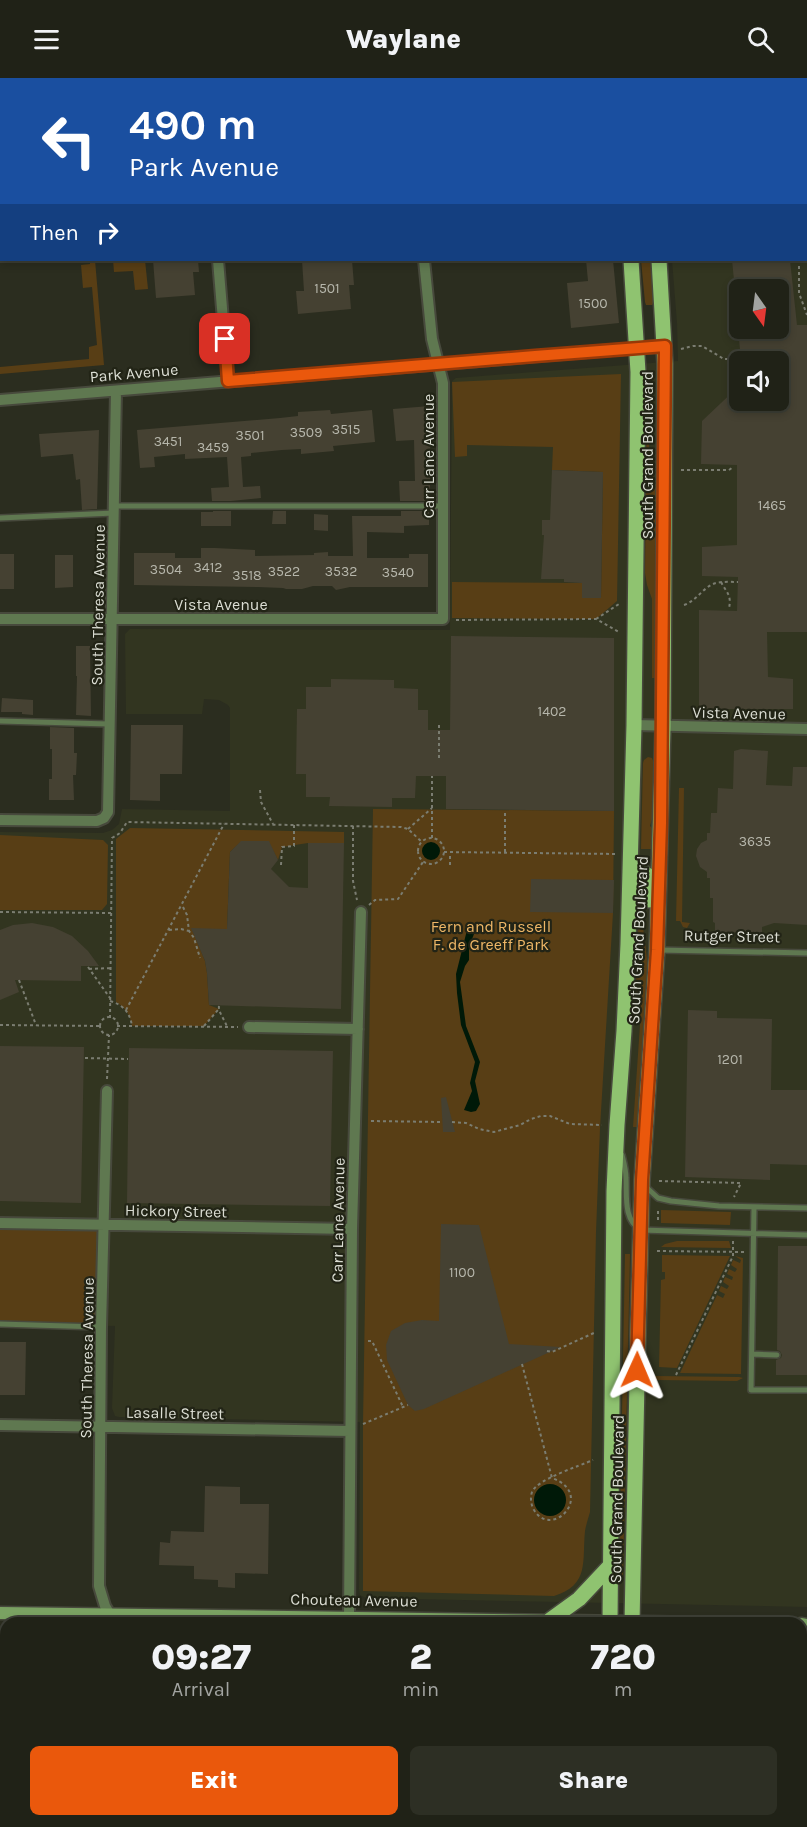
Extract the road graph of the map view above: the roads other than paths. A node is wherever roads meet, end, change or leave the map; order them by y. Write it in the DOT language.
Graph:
graph roads {
  1 [pos="218,261"];
  2 [pos="424,261"];
  3 [pos="631,261"];
  4 [pos="659,261"];
  5 [pos="665,346"];
  6 [pos="637,348"];
  7 [pos="438,363"];
  8 [pos="228,381"];
  9 [pos="116,391"];
  10 [pos="0,400"];
  11 [pos="442,506"];
  12 [pos="114,510"];
  13 [pos="0,518"];
  14 [pos="0,619"];
  15 [pos="112,619"];
  16 [pos="448,619"];
  17 [pos="0,721"];
  18 [pos="111,724"];
  19 [pos="634,725"];
  20 [pos="663,726"];
  21 [pos="807,729"];
  22 [pos="0,820"];
  23 [pos="630,873"];
  24 [pos="361,912"];
  25 [pos="657,950"];
  26 [pos="807,952"];
  27 [pos="249,1027"];
  28 [pos="358,1029"];
  29 [pos="107,1090"];
  30 [pos="616,1140"];
  31 [pos="642,1180"];
  32 [pos="754,1208"];
  33 [pos="807,1208"];
  34 [pos="0,1223"];
  35 [pos="105,1224"];
  36 [pos="352,1229"];
  37 [pos="641,1230"];
  38 [pos="754,1233"];
  39 [pos="807,1235"];
  40 [pos="0,1324"];
  41 [pos="101,1327"];
  42 [pos="752,1354"];
  43 [pos="777,1355"];
  44 [pos="807,1390"];
  45 [pos="0,1425"];
  46 [pos="100,1426"];
  47 [pos="350,1431"];
  48 [pos="610,1566"];
  49 [pos="0,1613"];
  50 [pos="90,1617"];
  51 [pos="112,1617"];
  52 [pos="349,1617"];
  53 [pos="554,1617"];
  54 [pos="610,1617"];
  55 [pos="633,1617"];
  1 -- 8 [label="street"];
  2 -- 7 [label="street, Carr Lane Avenue"];
  3 -- 6 [label="main road, South Grand Boulevard"];
  4 -- 5 [label="main road, South Grand Boulevard"];
  5 -- 6 [label="main road, Park Avenue"];
  5 -- 20 [label="main road, South Grand Boulevard"];
  6 -- 7 [label="street, Park Avenue"];
  6 -- 19 [label="main road, South Grand Boulevard"];
  7 -- 8 [label="street, Park Avenue"];
  7 -- 11 [label="street, Carr Lane Avenue"];
  8 -- 9 [label="street, Park Avenue"];
  9 -- 10 [label="street, Park Avenue"];
  9 -- 12 [label="street, South Theresa Avenue"];
  11 -- 12 [label="lane"];
  11 -- 16 [label="street, Carr Lane Avenue"];
  12 -- 13 [label="lane"];
  12 -- 15 [label="street, South Theresa Avenue"];
  14 -- 15 [label="street, Vista Avenue"];
  15 -- 16 [label="street, Vista Avenue"];
  15 -- 18 [label="street, South Theresa Avenue"];
  17 -- 18 [label="lane"];
  18 -- 22 [label="street, South Theresa Avenue"];
  19 -- 20 [label="street, Vista Avenue"];
  19 -- 23 [label="main road, South Grand Boulevard"];
  20 -- 21 [label="street, Vista Avenue"];
  20 -- 25 [label="main road, South Grand Boulevard"];
  23 -- 25 [label="main road"];
  23 -- 30 [label="main road, South Grand Boulevard"];
  24 -- 28 [label="street, Carr Lane Avenue"];
  25 -- 26 [label="lane, Rutger Street"];
  25 -- 31 [label="main road, South Grand Boulevard"];
  27 -- 28 [label="street"];
  28 -- 36 [label="street, Carr Lane Avenue"];
  29 -- 35 [label="street, South Theresa Avenue"];
  30 -- 37 [label="lane"];
  30 -- 48 [label="main road, South Grand Boulevard"];
  31 -- 32 [label="lane"];
  31 -- 37 [label="main road, South Grand Boulevard"];
  32 -- 33 [label="lane"];
  32 -- 38 [label="lane"];
  34 -- 35 [label="street, Hickory Street"];
  35 -- 36 [label="street, Hickory Street"];
  35 -- 41 [label="street, South Theresa Avenue"];
  36 -- 47 [label="street, Carr Lane Avenue"];
  37 -- 38 [label="lane"];
  37 -- 55 [label="main road, South Grand Boulevard"];
  38 -- 39 [label="lane"];
  38 -- 42 [label="lane"];
  40 -- 41 [label="lane"];
  41 -- 46 [label="street, South Theresa Avenue"];
  42 -- 43 [label="lane"];
  42 -- 44 [label="lane"];
  45 -- 46 [label="street, Lasalle Street"];
  46 -- 47 [label="street, Lasalle Street"];
  46 -- 51 [label="street, South Theresa Avenue"];
  47 -- 52 [label="street, Carr Lane Avenue"];
  48 -- 53 [label="main road"];
  48 -- 54 [label="main road, South Grand Boulevard"];
  49 -- 50 [label="main road, Chouteau Avenue"];
}
